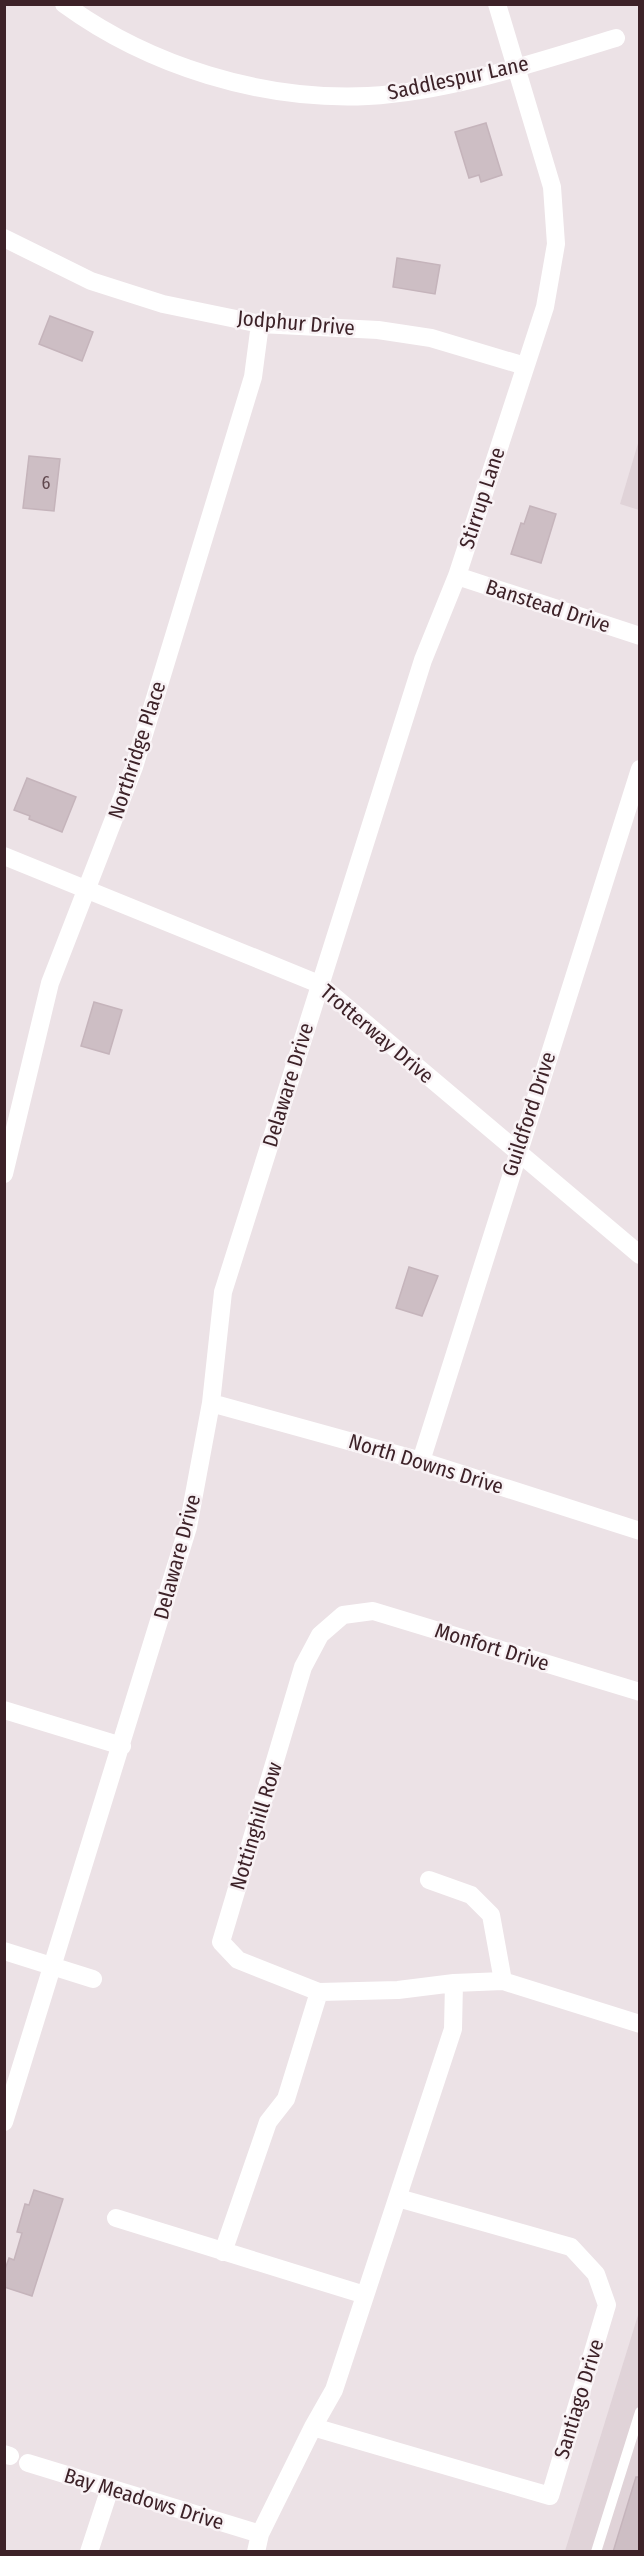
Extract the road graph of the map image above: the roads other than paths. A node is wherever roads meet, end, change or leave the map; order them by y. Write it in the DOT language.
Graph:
graph roads {
  1 [pos="64,4"];
  2 [pos="497,4"];
  3 [pos="616,38"];
  4 [pos="516,67"];
  5 [pos="4,238"];
  6 [pos="260,324"];
  7 [pos="525,366"];
  8 [pos="457,576"];
  9 [pos="639,636"];
  10 [pos="639,769"];
  11 [pos="4,856"];
  12 [pos="87,890"];
  13 [pos="319,984"];
  14 [pos="8,1137"];
  15 [pos="517,1152"];
  16 [pos="4,1174"];
  17 [pos="639,1255"];
  18 [pos="211,1403"];
  19 [pos="421,1461"];
  20 [pos="639,1531"];
  21 [pos="343,1615"];
  22 [pos="639,1692"];
  23 [pos="4,1710"];
  24 [pos="122,1746"];
  25 [pos="429,1880"];
  26 [pos="4,1951"];
  27 [pos="52,1965"];
  28 [pos="93,1979"];
  29 [pos="503,1981"];
  30 [pos="454,1983"];
  31 [pos="319,1992"];
  32 [pos="639,2024"];
  33 [pos="4,2122"];
  34 [pos="398,2198"];
  35 [pos="116,2218"];
  36 [pos="223,2252"];
  37 [pos="365,2295"];
  38 [pos="639,2412"];
  39 [pos="313,2427"];
  40 [pos="28,2463"];
  41 [pos="110,2488"];
  42 [pos="258,2543"];
  43 [pos="89,2552"];
  44 [pos="596,2552"];
  1 -- 4 [label="street, Saddlespur Lane"];
  2 -- 4 [label="street, Stirrup Lane"];
  3 -- 4 [label="street, Saddlespur Lane"];
  4 -- 7 [label="street, Stirrup Lane"];
  5 -- 6 [label="street, Jodphur Drive"];
  6 -- 7 [label="street, Jodphur Drive"];
  6 -- 12 [label="street, Northridge Place"];
  7 -- 8 [label="street, Stirrup Lane"];
  8 -- 9 [label="street, Banstead Drive"];
  8 -- 13 [label="street, Stirrup Lane"];
  10 -- 15 [label="street, Guildford Drive"];
  11 -- 12 [label="street, Trotterway Drive"];
  12 -- 13 [label="street, Trotterway Drive"];
  12 -- 14 [label="street, Northridge Place"];
  13 -- 15 [label="street, Trotterway Drive"];
  13 -- 18 [label="street, Delaware Drive"];
  14 -- 16 [label="street, Northridge Place"];
  15 -- 17 [label="street, Trotterway Drive"];
  15 -- 19 [label="street, Guildford Drive"];
  18 -- 19 [label="street, North Downs Drive"];
  18 -- 24 [label="street, Delaware Drive"];
  19 -- 20 [label="street, North Downs Drive"];
  21 -- 22 [label="street, Monfort Drive"];
  21 -- 31 [label="street, Nottinghill Row"];
  23 -- 24 [label="street"];
  24 -- 27 [label="street, Delaware Drive"];
  25 -- 29 [label="street"];
  26 -- 27 [label="street"];
  27 -- 28 [label="street"];
  27 -- 33 [label="street, Delaware Drive"];
  29 -- 30 [label="street"];
  29 -- 32 [label="street"];
  30 -- 31 [label="street, Nottinghill Row"];
  30 -- 34 [label="street"];
  31 -- 36 [label="street"];
  34 -- 37 [label="street"];
  34 -- 39 [label="street, Santiago Drive"];
  35 -- 36 [label="street"];
  36 -- 37 [label="street"];
  37 -- 39 [label="street"];
  38 -- 44 [label="lane"];
  39 -- 42 [label="street"];
  40 -- 41 [label="street, Bay Meadows Drive"];
  41 -- 42 [label="street, Bay Meadows Drive"];
  41 -- 43 [label="street"];
}
